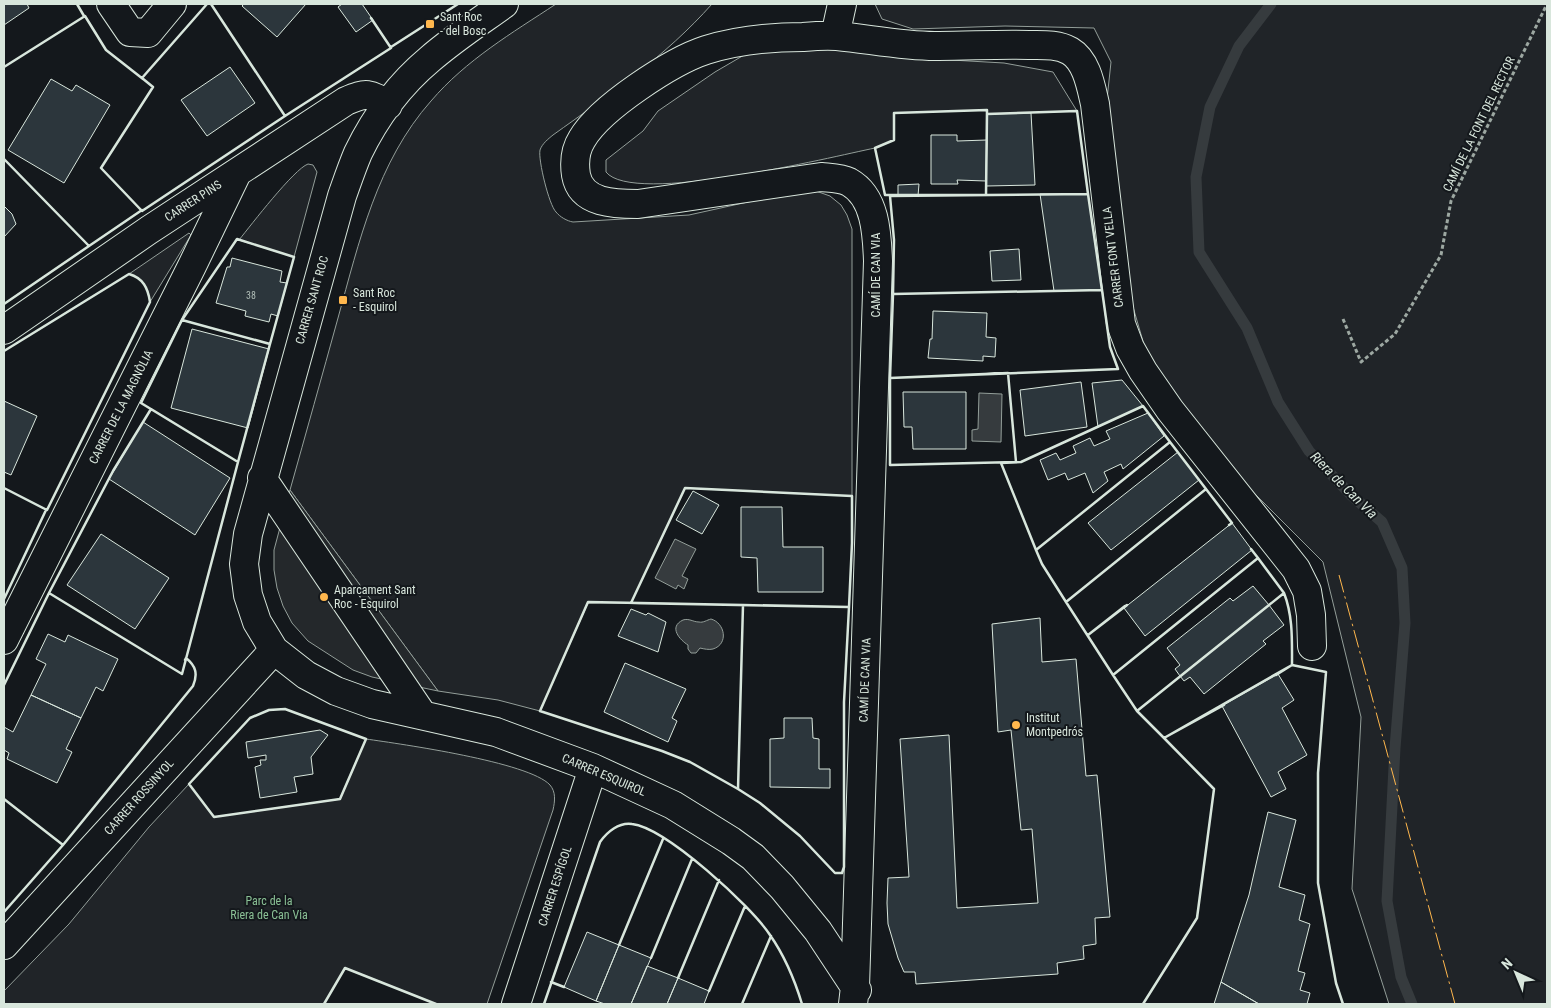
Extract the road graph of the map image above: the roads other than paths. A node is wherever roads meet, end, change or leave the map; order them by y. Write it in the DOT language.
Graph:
graph roads {
  1 [pos="111,4"];
  2 [pos="172,4"];
  3 [pos="504,4"];
  4 [pos="842,4"];
  5 [pos="835,36"];
  6 [pos="388,105"];
  7 [pos="237,173"];
  8 [pos="4,330"];
  9 [pos="262,478"];
  10 [pos="4,640"];
  11 [pos="1312,646"];
  12 [pos="274,650"];
  13 [pos="422,714"];
  14 [pos="593,768"];
  15 [pos="4,945"];
  16 [pos="858,999"];
  17 [pos="516,1004"];
  1 -- 2 [label="street"];
  3 -- 6 [label="street, CARRER SANT ROC"];
  4 -- 5 [label="street"];
  5 -- 11 [label="street, CARRER FONT VELLA"];
  5 -- 16 [label="street, CAMÍ DE CAN VIA"];
  6 -- 7 [label="street, CARRER PINS"];
  6 -- 9 [label="street, CARRER SANT ROC"];
  7 -- 8 [label="street, CARRER PINS"];
  7 -- 10 [label="street, CARRER DE LA MAGNÒLIA"];
  9 -- 12 [label="street, CARRER SANT ROC"];
  9 -- 13 [label="street"];
  12 -- 13 [label="street, CARRER ESQUIROL"];
  12 -- 15 [label="street, CARRER ROSSINYOL"];
  13 -- 14 [label="street, CARRER ESQUIROL"];
  14 -- 16 [label="street, CARRER ESQUIROL"];
  14 -- 17 [label="street, CARRER ESPÍGOL"];
}
